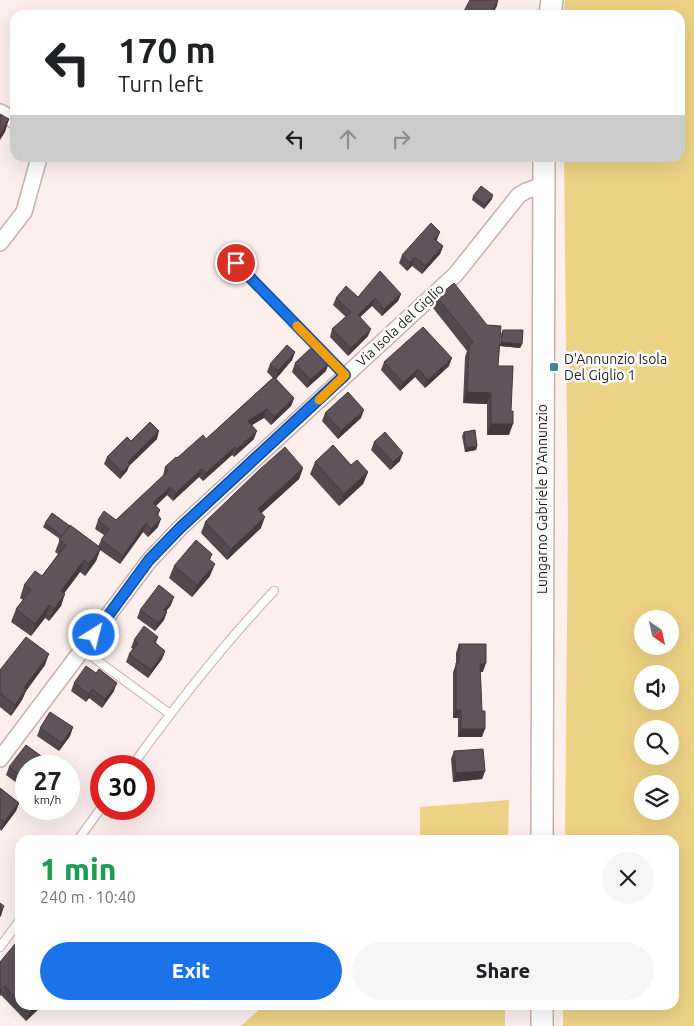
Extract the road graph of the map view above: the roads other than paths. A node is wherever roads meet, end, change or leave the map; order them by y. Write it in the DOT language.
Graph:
graph roads {
  1 [pos="38,162"];
  2 [pos="544,162"];
  3 [pos="543,185"];
  4 [pos="0,243"];
  5 [pos="236,263"];
  6 [pos="345,375"];
  7 [pos="274,591"];
  8 [pos="83,650"];
  9 [pos="170,714"];
  10 [pos="140,755"];
  11 [pos="0,759"];
  12 [pos="92,820"];
  13 [pos="82,835"];
  14 [pos="542,835"];
  15 [pos="15,927"];
  16 [pos="0,947"];
  17 [pos="542,1010"];
  18 [pos="542,1026"];
  1 -- 4 [label="street"];
  2 -- 3 [label="main road, Lungarno Gabriele D'Annunzio"];
  3 -- 6 [label="street, Via Isola del Giglio"];
  3 -- 14 [label="main road, Lungarno Gabriele D'Annunzio"];
  5 -- 6 [label="lane"];
  6 -- 8 [label="street, Via Isola del Giglio"];
  7 -- 9 [label="lane"];
  8 -- 9 [label="lane"];
  8 -- 11 [label="street, Via Isola del Giglio"];
  9 -- 10 [label="lane"];
  12 -- 13 [label="lane"];
  15 -- 16 [label="lane"];
  17 -- 18 [label="main road"];
}
